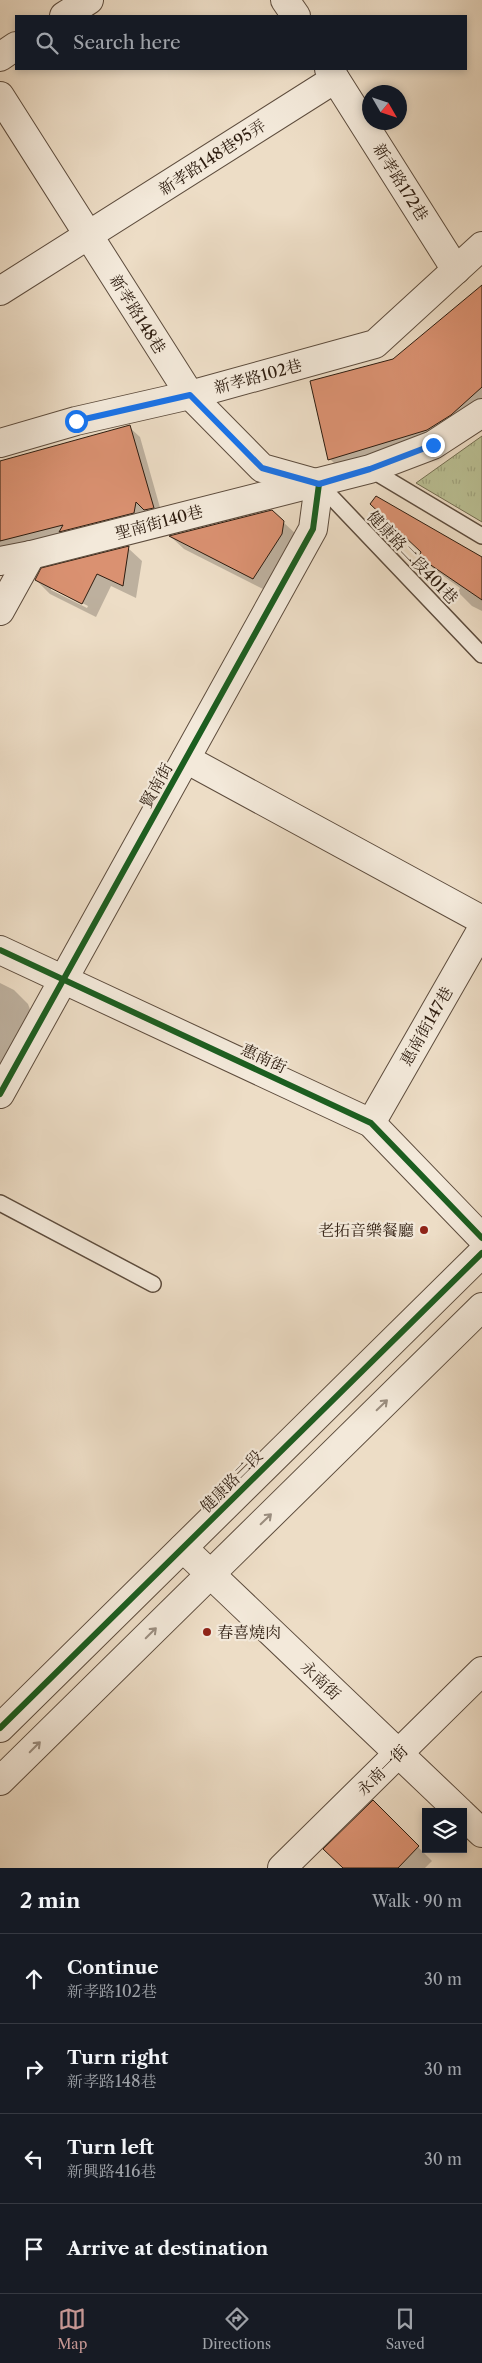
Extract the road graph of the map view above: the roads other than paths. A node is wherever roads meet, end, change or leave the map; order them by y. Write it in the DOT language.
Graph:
graph roads {
  1 [pos="89,0"];
  2 [pos="286,0"];
  3 [pos="66,15"];
  4 [pos="295,15"];
  5 [pos="15,47"];
  6 [pos="0,57"];
  7 [pos="332,74"];
  8 [pos="0,96"];
  9 [pos="89,236"];
  10 [pos="482,246"];
  11 [pos="456,270"];
  12 [pos="0,291"];
  13 [pos="190,395"];
  14 [pos="482,413"];
  15 [pos="0,444"];
  16 [pos="370,469"];
  17 [pos="319,484"];
  18 [pos="482,536"];
  19 [pos="31,555"];
  20 [pos="0,561"];
  21 [pos="0,611"];
  22 [pos="482,655"];
  23 [pos="186,759"];
  24 [pos="482,920"];
  25 [pos="482,928"];
  26 [pos="0,950"];
  27 [pos="63,980"];
  28 [pos="0,1094"];
  29 [pos="371,1123"];
  30 [pos="0,1203"];
  31 [pos="482,1238"];
  32 [pos="482,1253"];
  33 [pos="153,1284"];
  34 [pos="482,1307"];
  35 [pos="183,1548"];
  36 [pos="210,1574"];
  37 [pos="482,1671"];
  38 [pos="0,1728"];
  39 [pos="398,1754"];
  40 [pos="0,1781"];
  41 [pos="456,1808"];
  42 [pos="467,1819"];
  43 [pos="482,1833"];
  44 [pos="282,1868"];
  1 -- 3 [label="street"];
  2 -- 4 [label="street"];
  5 -- 6 [label="street"];
  7 -- 9 [label="street, 新孝路148巷95弄"];
  7 -- 11 [label="street, 新孝路172巷"];
  8 -- 9 [label="street, 新孝路148巷"];
  9 -- 12 [label="street, 新孝路148巷95弄"];
  9 -- 13 [label="street, 新孝路148巷"];
  10 -- 11 [label="street, 新孝路102巷"];
  11 -- 13 [label="street, 新孝路102巷"];
  13 -- 15 [label="street, 新孝路102巷"];
  13 -- 17 [label="street, 新孝路148巷"];
  14 -- 16 [label="street, 聖南街140巷"];
  16 -- 17 [label="street, 聖南街140巷"];
  16 -- 18 [label="lane"];
  17 -- 19 [label="street, 聖南街140巷"];
  17 -- 22 [label="lane, 健康路二段401巷"];
  17 -- 23 [label="street, 賢南街"];
  19 -- 20 [label="street, 聖南街140巷"];
  19 -- 21 [label="street"];
  23 -- 24 [label="street"];
  23 -- 27 [label="street, 賢南街"];
  25 -- 29 [label="street, 惠南街147巷"];
  26 -- 27 [label="street, 惠南街"];
  27 -- 28 [label="street, 賢南街"];
  27 -- 29 [label="street, 惠南街"];
  29 -- 31 [label="street, 惠南街"];
  30 -- 33 [label="lane"];
  32 -- 35 [label="street, 健康路二段"];
  36 -- 34 [label="street, one-way"];
  35 -- 36 [label="street, 永南街"];
  35 -- 38 [label="street, 健康路二段"];
  36 -- 39 [label="street, 永南街"];
  40 -- 36 [label="street, one-way"];
  37 -- 39 [label="street, 永南一街"];
  39 -- 41 [label="street, 永南街"];
  39 -- 44 [label="street, 永南一街"];
  42 -- 43 [label="street"];
}
